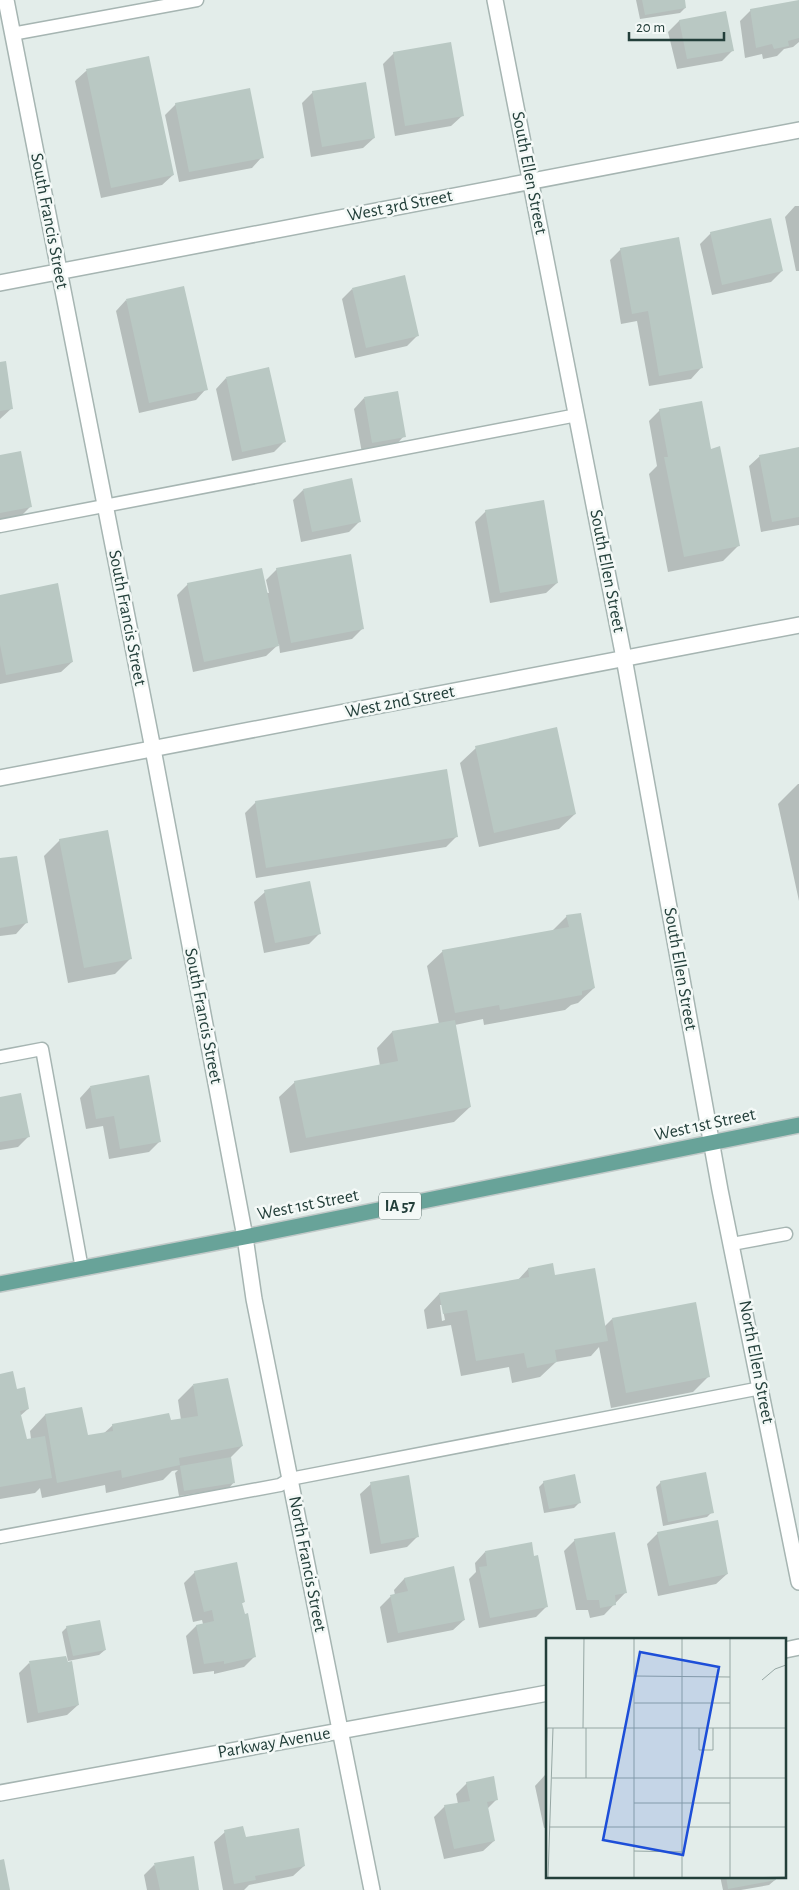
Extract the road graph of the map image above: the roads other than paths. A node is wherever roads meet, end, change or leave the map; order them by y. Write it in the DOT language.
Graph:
graph roads {
  1 [pos="6,0"];
  2 [pos="197,0"];
  3 [pos="495,0"];
  4 [pos="12,34"];
  5 [pos="799,130"];
  6 [pos="531,181"];
  7 [pos="59,272"];
  8 [pos="0,283"];
  9 [pos="577,416"];
  10 [pos="105,506"];
  11 [pos="0,526"];
  12 [pos="799,625"];
  13 [pos="624,658"];
  14 [pos="153,749"];
  15 [pos="0,778"];
  16 [pos="0,1056"];
  17 [pos="799,1125"];
  18 [pos="712,1143"];
  19 [pos="786,1234"];
  20 [pos="245,1237"];
  21 [pos="732,1244"];
  22 [pos="82,1269"];
  23 [pos="0,1284"];
  24 [pos="761,1388"];
  25 [pos="290,1479"];
  26 [pos="0,1537"];
  27 [pos="799,1582"];
  28 [pos="799,1647"];
  29 [pos="786,1650"];
  30 [pos="546,1693"];
  31 [pos="341,1731"];
  32 [pos="0,1793"];
  33 [pos="372,1890"];
  1 -- 4 [label="street, South Francis Street"];
  2 -- 4 [label="lane"];
  3 -- 6 [label="street, South Ellen Street"];
  4 -- 7 [label="street, South Francis Street"];
  5 -- 6 [label="street, West 3rd Street"];
  6 -- 7 [label="street, West 3rd Street"];
  6 -- 9 [label="street, South Ellen Street"];
  7 -- 8 [label="street, West 3rd Street"];
  7 -- 10 [label="street, South Francis Street"];
  9 -- 10 [label="lane"];
  9 -- 13 [label="street, South Ellen Street"];
  10 -- 11 [label="lane"];
  10 -- 14 [label="street, South Francis Street"];
  12 -- 13 [label="street, West 2nd Street"];
  13 -- 14 [label="street, West 2nd Street"];
  13 -- 18 [label="street, South Ellen Street"];
  14 -- 15 [label="street, West 2nd Street"];
  14 -- 20 [label="street, South Francis Street"];
  16 -- 22 [label="lane"];
  17 -- 18 [label="main road, West 1st Street / IA 57"];
  18 -- 20 [label="main road, West 1st Street / IA 57"];
  18 -- 21 [label="street, North Ellen Street"];
  19 -- 21 [label="lane"];
  20 -- 22 [label="main road, West 1st Street / IA 57"];
  20 -- 25 [label="street, North Francis Street"];
  21 -- 24 [label="street, North Ellen Street"];
  22 -- 23 [label="main road, West 1st Street / IA 57"];
  24 -- 25 [label="lane"];
  24 -- 27 [label="street, North Ellen Street"];
  25 -- 26 [label="lane"];
  25 -- 31 [label="street, North Francis Street"];
  28 -- 29 [label="street"];
  30 -- 31 [label="street, Parkway Avenue"];
  31 -- 32 [label="street, Parkway Avenue"];
  31 -- 33 [label="street, North Francis Street"];
}
